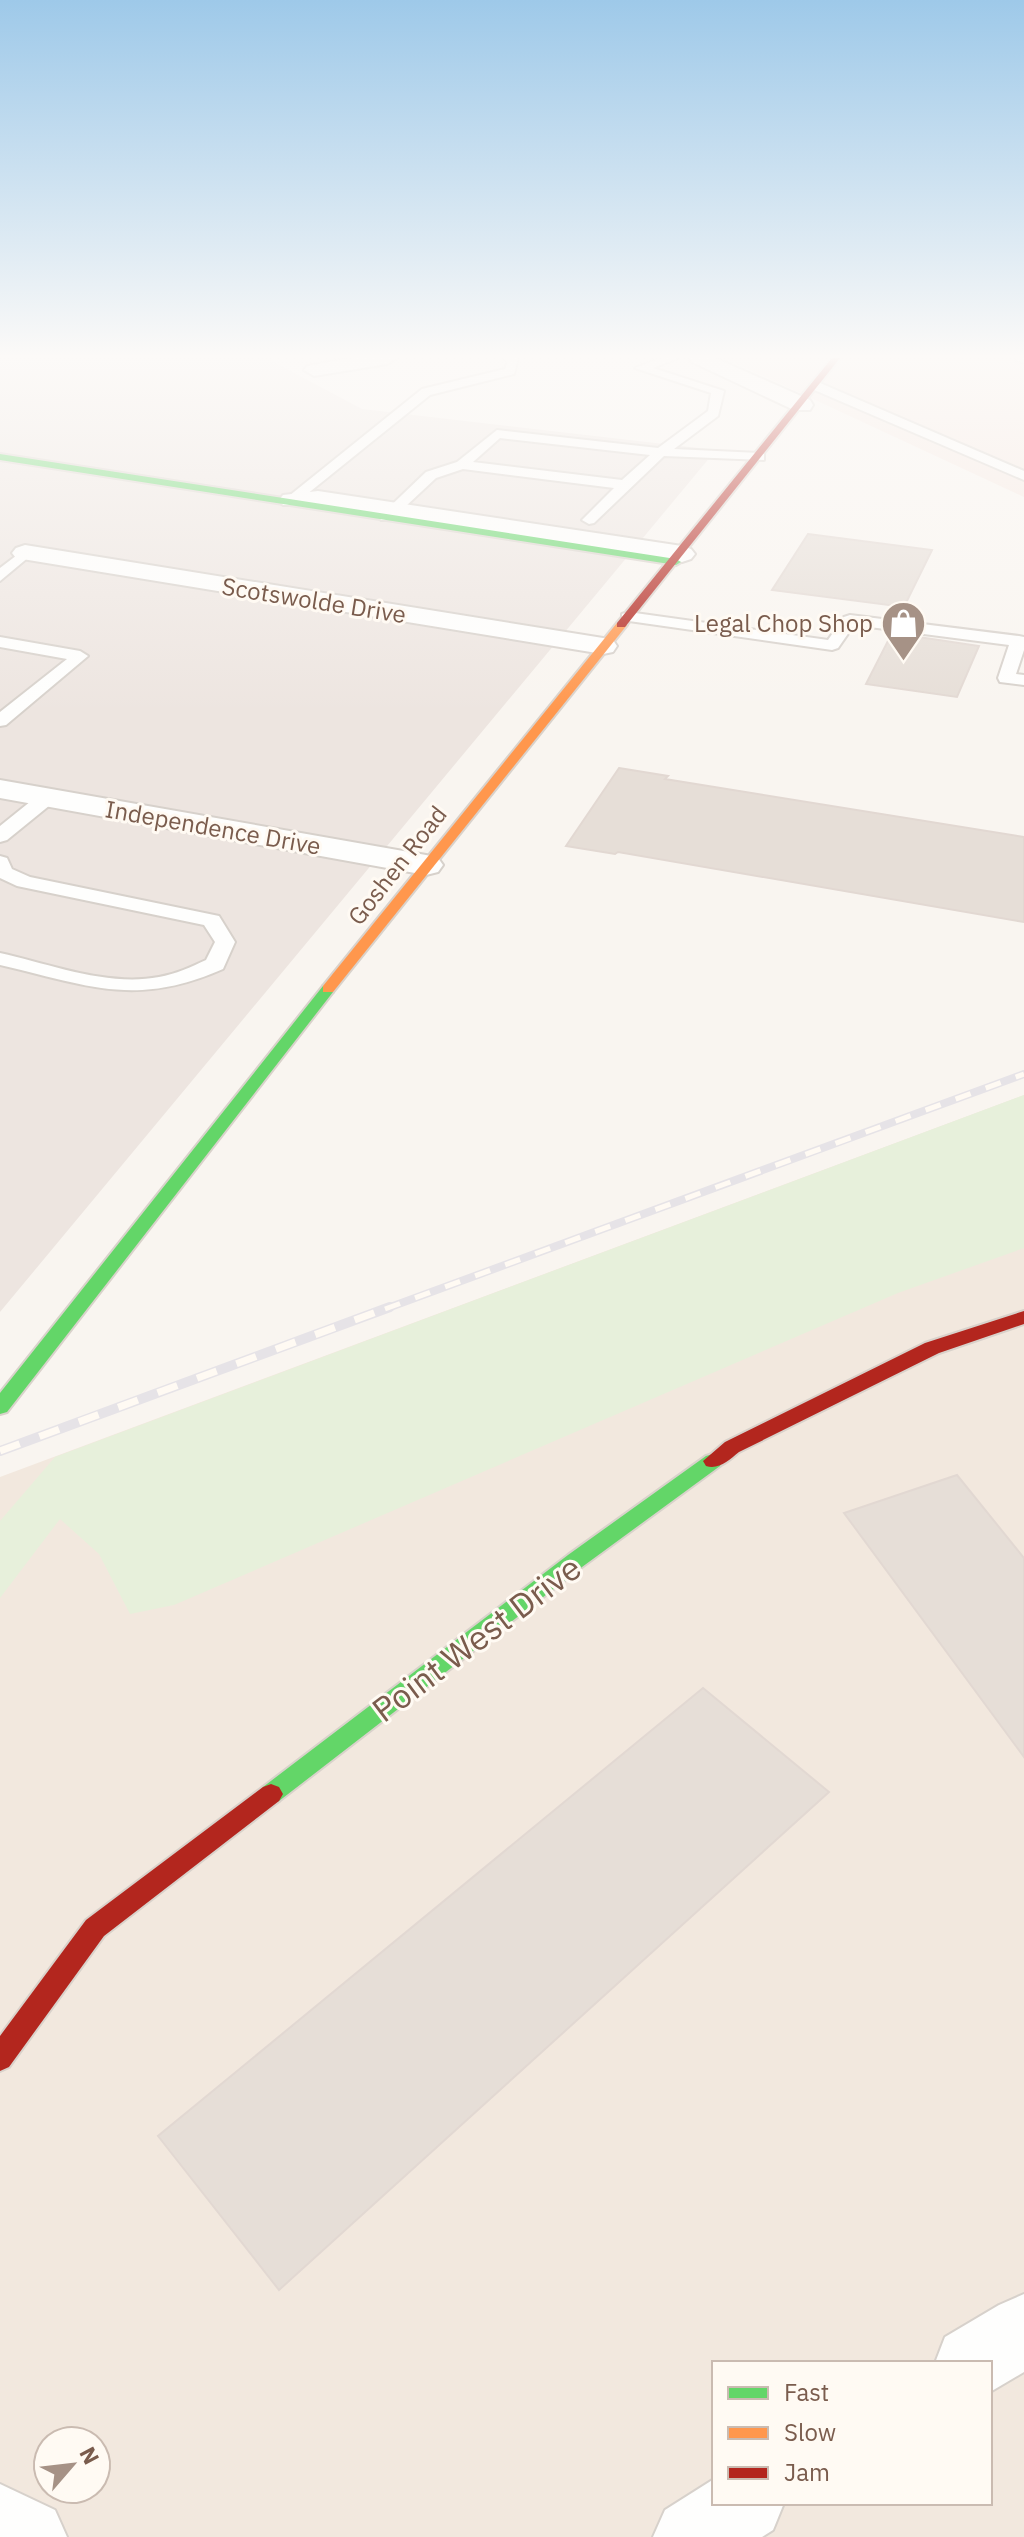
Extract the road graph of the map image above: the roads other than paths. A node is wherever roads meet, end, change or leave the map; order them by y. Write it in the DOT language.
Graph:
graph roads {
  1 [pos="131,476"];
  2 [pos="321,476"];
  3 [pos="430,476"];
  4 [pos="556,476"];
  5 [pos="596,476"];
  6 [pos="634,476"];
  7 [pos="744,476"];
  8 [pos="561,477"];
  9 [pos="591,481"];
  10 [pos="625,485"];
  11 [pos="291,500"];
  12 [pos="391,513"];
  13 [pos="589,520"];
  14 [pos="25,553"];
  15 [pos="679,558"];
  16 [pos="0,576"];
  17 [pos="628,617"];
  18 [pos="0,642"];
  19 [pos="1022,642"];
  20 [pos="603,646"];
  21 [pos="1024,680"];
  22 [pos="0,721"];
  23 [pos="0,789"];
  24 [pos="48,797"];
  25 [pos="0,836"];
  26 [pos="0,862"];
  27 [pos="426,865"];
  28 [pos="0,959"];
  29 [pos="1022,1319"];
  30 [pos="0,1407"];
  31 [pos="0,2058"];
  32 [pos="1024,2330"];
  33 [pos="974,2361"];
  34 [pos="743,2505"];
  35 [pos="0,2523"];
  36 [pos="28,2537"];
  37 [pos="692,2537"];
  1 -- 11 [label="main road"];
  2 -- 11 [label="lane"];
  3 -- 12 [label="lane"];
  4 -- 8 [label="lane"];
  5 -- 9 [label="lane"];
  6 -- 10 [label="lane"];
  7 -- 15 [label="main road, Goshen Road"];
  8 -- 9 [label="lane"];
  9 -- 10 [label="lane"];
  10 -- 13 [label="lane"];
  11 -- 12 [label="street"];
  12 -- 15 [label="street"];
  14 -- 16 [label="lane"];
  14 -- 20 [label="street, Scotswolde Drive"];
  15 -- 17 [label="main road, Goshen Road"];
  17 -- 19 [label="lane"];
  17 -- 20 [label="main road, Goshen Road"];
  18 -- 22 [label="lane"];
  19 -- 21 [label="lane"];
  20 -- 27 [label="main road, Goshen Road"];
  23 -- 24 [label="street, Independence Drive"];
  24 -- 25 [label="lane"];
  24 -- 27 [label="street, Independence Drive"];
  26 -- 28 [label="lane"];
  27 -- 30 [label="main road, Goshen Road"];
  29 -- 31 [label="main road, Point West Drive"];
  32 -- 33 [label="street"];
  34 -- 37 [label="street"];
  35 -- 36 [label="street"];
}
